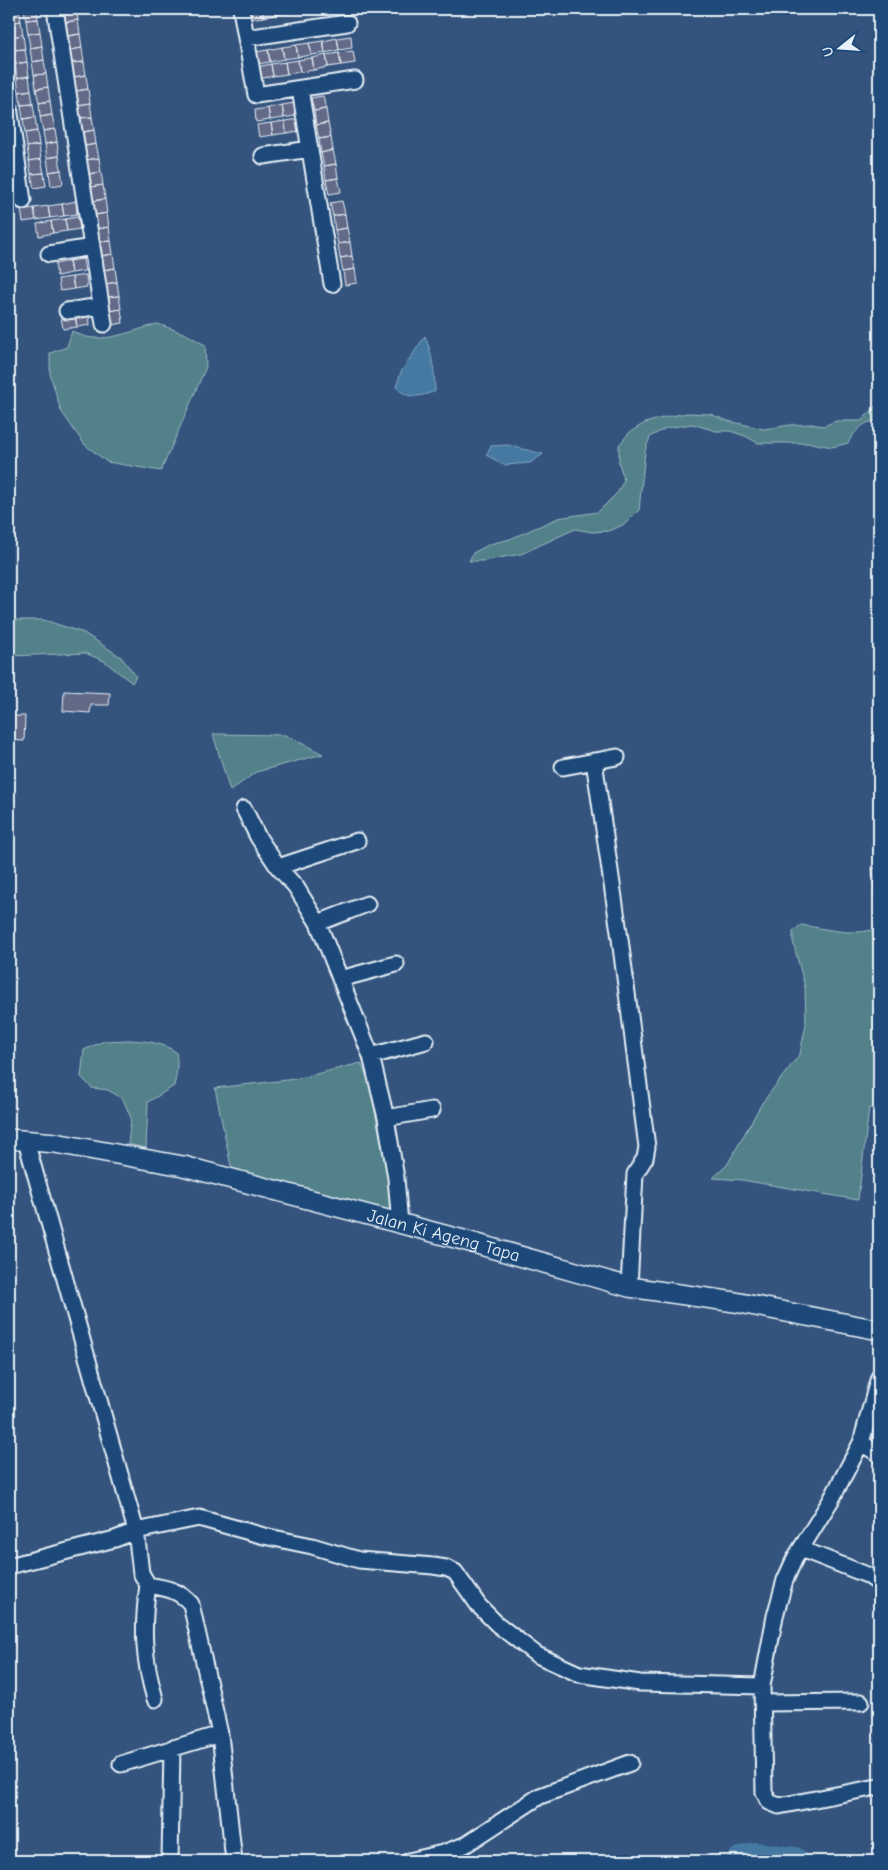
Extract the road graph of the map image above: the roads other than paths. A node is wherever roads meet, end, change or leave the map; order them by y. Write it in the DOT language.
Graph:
graph roads {
  1 [pos="55,9"];
  2 [pos="241,9"];
  3 [pos="346,23"];
  4 [pos="246,38"];
  5 [pos="355,80"];
  6 [pos="300,89"];
  7 [pos="9,107"];
  8 [pos="310,148"];
  9 [pos="263,156"];
  10 [pos="22,201"];
  11 [pos="92,247"];
  12 [pos="49,254"];
  13 [pos="332,284"];
  14 [pos="101,306"];
  15 [pos="67,311"];
  16 [pos="104,324"];
  17 [pos="617,757"];
  18 [pos="594,761"];
  19 [pos="563,767"];
  20 [pos="244,810"];
  21 [pos="357,841"];
  22 [pos="278,867"];
  23 [pos="367,904"];
  24 [pos="318,923"];
  25 [pos="396,964"];
  26 [pos="340,979"];
  27 [pos="426,1041"];
  28 [pos="372,1056"];
  29 [pos="432,1110"];
  30 [pos="386,1118"];
  31 [pos="18,1140"];
  32 [pos="400,1224"];
  33 [pos="629,1286"];
  34 [pos="879,1330"];
  35 [pos="879,1377"];
  36 [pos="861,1443"];
  37 [pos="879,1454"];
  38 [pos="136,1531"];
  39 [pos="801,1549"];
  40 [pos="9,1566"];
  41 [pos="879,1583"];
  42 [pos="148,1585"];
  43 [pos="762,1686"];
  44 [pos="154,1699"];
  45 [pos="763,1702"];
  46 [pos="861,1702"];
  47 [pos="220,1734"];
  48 [pos="172,1748"];
  49 [pos="630,1763"];
  50 [pos="121,1764"];
  51 [pos="879,1789"];
  52 [pos="170,1861"];
  53 [pos="234,1861"];
  54 [pos="408,1861"];
  1 -- 11 [label="street"];
  2 -- 4 [label="street"];
  3 -- 4 [label="street"];
  4 -- 6 [label="street"];
  5 -- 6 [label="street"];
  6 -- 8 [label="street"];
  7 -- 10 [label="street"];
  8 -- 9 [label="street"];
  8 -- 13 [label="street"];
  11 -- 12 [label="street"];
  11 -- 14 [label="street"];
  14 -- 15 [label="street"];
  14 -- 16 [label="street"];
  17 -- 18 [label="street"];
  18 -- 19 [label="street"];
  18 -- 33 [label="street"];
  20 -- 22 [label="street"];
  21 -- 22 [label="street"];
  22 -- 24 [label="street"];
  23 -- 24 [label="street"];
  24 -- 26 [label="street"];
  25 -- 26 [label="street"];
  26 -- 28 [label="street"];
  27 -- 28 [label="street"];
  28 -- 30 [label="street"];
  29 -- 30 [label="street"];
  30 -- 32 [label="street"];
  31 -- 32 [label="street, Jalan Ki Ageng Tapa"];
  31 -- 38 [label="street"];
  32 -- 33 [label="street, Jalan Ki Ageng Tapa"];
  33 -- 34 [label="street, Jalan Ki Ageng Tapa"];
  35 -- 36 [label="street"];
  36 -- 37 [label="street"];
  36 -- 39 [label="street"];
  38 -- 40 [label="street"];
  38 -- 42 [label="street"];
  38 -- 43 [label="street"];
  39 -- 41 [label="street"];
  39 -- 43 [label="street"];
  42 -- 44 [label="street"];
  42 -- 47 [label="street"];
  43 -- 45 [label="street"];
  45 -- 46 [label="street"];
  45 -- 51 [label="street"];
  47 -- 48 [label="street"];
  47 -- 53 [label="street"];
  48 -- 50 [label="street"];
  48 -- 52 [label="street"];
  49 -- 54 [label="street"];
}
